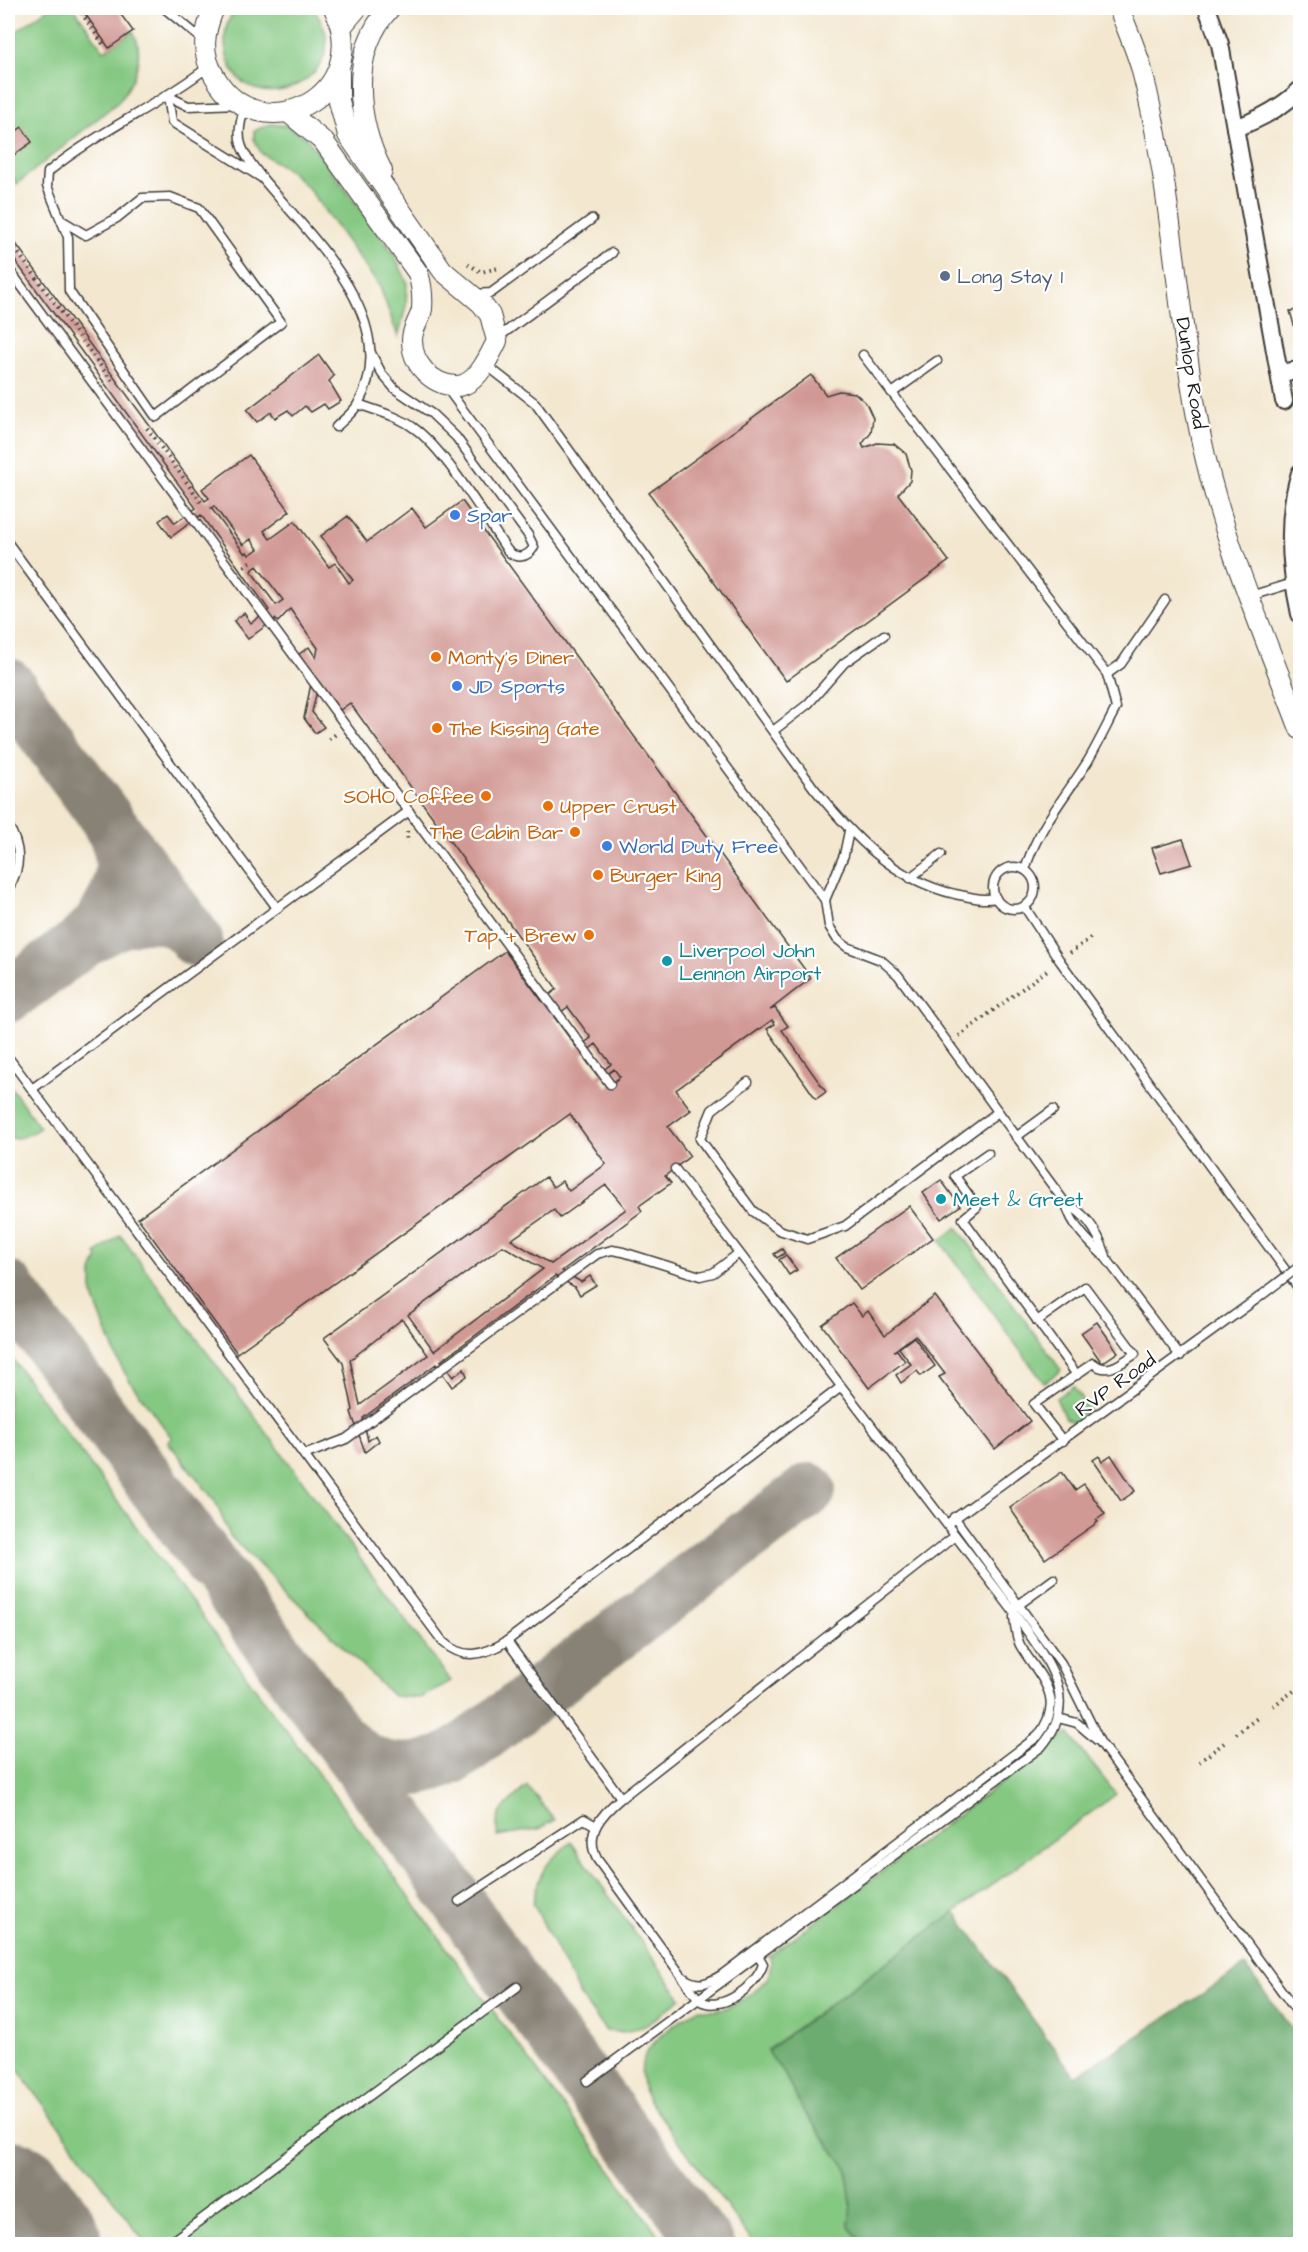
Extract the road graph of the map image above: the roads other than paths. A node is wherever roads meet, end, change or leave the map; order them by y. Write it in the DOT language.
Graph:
graph roads {
  1 [pos="164,8"];
  2 [pos="214,8"];
  3 [pos="333,8"];
  4 [pos="357,8"];
  5 [pos="390,8"];
  6 [pos="1119,8"];
  7 [pos="1207,8"];
  8 [pos="342,26"];
  9 [pos="204,40"];
  10 [pos="208,66"];
  11 [pos="339,71"];
  12 [pos="1300,90"];
  13 [pos="168,96"];
  14 [pos="244,105"];
  15 [pos="288,111"];
  16 [pos="1235,128"];
  17 [pos="261,178"];
  18 [pos="399,211"];
  19 [pos="592,219"];
  20 [pos="61,220"];
  21 [pos="612,253"];
  22 [pos="8,268"];
  23 [pos="469,293"];
  24 [pos="497,341"];
  25 [pos="370,351"];
  26 [pos="863,355"];
  27 [pos="938,361"];
  28 [pos="485,363"];
  29 [pos="1300,370"];
  30 [pos="1279,373"];
  31 [pos="443,384"];
  32 [pos="892,393"];
  33 [pos="1284,401"];
  34 [pos="358,404"];
  35 [pos="336,427"];
  36 [pos="1300,473"];
  37 [pos="8,543"];
  38 [pos="1293,583"];
  39 [pos="1250,596"];
  40 [pos="1166,600"];
  41 [pos="1300,614"];
  42 [pos="884,634"];
  43 [pos="1107,674"];
  44 [pos="1300,729"];
  45 [pos="773,731"];
  46 [pos="409,810"];
  47 [pos="8,825"];
  48 [pos="849,831"];
  49 [pos="941,854"];
  50 [pos="1025,870"];
  51 [pos="910,878"];
  52 [pos="8,889"];
  53 [pos="996,898"];
  54 [pos="825,900"];
  55 [pos="1024,906"];
  56 [pos="277,908"];
  57 [pos="8,1057"];
  58 [pos="748,1082"];
  59 [pos="610,1084"];
  60 [pos="32,1089"];
  61 [pos="1053,1110"];
  62 [pos="998,1112"];
  63 [pos="1016,1137"];
  64 [pos="988,1153"];
  65 [pos="675,1169"];
  66 [pos="739,1253"];
  67 [pos="1300,1266"];
  68 [pos="1300,1290"];
  69 [pos="1037,1321"];
  70 [pos="1180,1356"];
  71 [pos="1077,1375"];
  72 [pos="841,1387"];
  73 [pos="1063,1441"];
  74 [pos="304,1455"];
  75 [pos="954,1518"];
  76 [pos="946,1525"];
  77 [pos="955,1536"];
  78 [pos="1054,1579"];
  79 [pos="1019,1604"];
  80 [pos="1012,1611"];
  81 [pos="507,1641"];
  82 [pos="1058,1718"];
  83 [pos="1100,1742"];
  84 [pos="621,1798"];
  85 [pos="596,1826"];
  86 [pos="459,1901"];
  87 [pos="757,1953"];
  88 [pos="682,1977"];
  89 [pos="517,1987"];
  90 [pos="699,2000"];
  91 [pos="1300,2016"];
  92 [pos="587,2081"];
  93 [pos="168,2244"];
  1 -- 9 [label="lane"];
  2 -- 9 [label="street"];
  3 -- 8 [label="street"];
  4 -- 8 [label="street"];
  5 -- 18 [label="street"];
  6 -- 39 [label="street, Dunlop Road"];
  7 -- 16 [label="street"];
  8 -- 11 [label="street"];
  9 -- 10 [label="street"];
  10 -- 13 [label="lane"];
  10 -- 14 [label="street"];
  11 -- 15 [label="street"];
  11 -- 18 [label="street"];
  12 -- 16 [label="street"];
  13 -- 14 [label="lane"];
  13 -- 17 [label="lane"];
  13 -- 20 [label="lane"];
  14 -- 15 [label="street"];
  14 -- 17 [label="lane"];
  15 -- 31 [label="street"];
  16 -- 30 [label="street"];
  17 -- 25 [label="lane"];
  18 -- 23 [label="street"];
  19 -- 23 [label="lane"];
  20 -- 20 [label="lane"];
  21 -- 24 [label="lane"];
  22 -- 46 [label="lane"];
  23 -- 24 [label="street"];
  24 -- 28 [label="street"];
  25 -- 34 [label="lane"];
  25 -- 34 [label="lane"];
  26 -- 32 [label="lane"];
  27 -- 32 [label="lane"];
  28 -- 31 [label="street"];
  28 -- 45 [label="lane"];
  29 -- 30 [label="street"];
  30 -- 33 [label="street"];
  31 -- 54 [label="lane"];
  32 -- 43 [label="lane"];
  34 -- 35 [label="lane"];
  36 -- 38 [label="street"];
  37 -- 56 [label="lane"];
  38 -- 39 [label="lane"];
  38 -- 41 [label="street"];
  39 -- 44 [label="street, Dunlop Road"];
  40 -- 43 [label="lane"];
  42 -- 45 [label="lane"];
  43 -- 50 [label="lane"];
  45 -- 48 [label="lane"];
  46 -- 56 [label="lane"];
  46 -- 59 [label="lane"];
  47 -- 52 [label="lane"];
  48 -- 51 [label="lane"];
  48 -- 54 [label="lane"];
  49 -- 51 [label="lane"];
  50 -- 53 [label="lane"];
  50 -- 55 [label="lane"];
  51 -- 53 [label="lane"];
  53 -- 55 [label="lane"];
  54 -- 62 [label="lane"];
  55 -- 68 [label="lane"];
  56 -- 60 [label="lane"];
  57 -- 60 [label="lane"];
  58 -- 62 [label="lane"];
  60 -- 74 [label="lane"];
  61 -- 63 [label="lane"];
  62 -- 63 [label="lane"];
  63 -- 70 [label="lane"];
  64 -- 69 [label="lane"];
  65 -- 66 [label="lane"];
  66 -- 72 [label="lane"];
  66 -- 74 [label="lane"];
  67 -- 70 [label="lane, RVP Road, bridge"];
  69 -- 71 [label="lane"];
  69 -- 71 [label="lane"];
  70 -- 73 [label="lane, RVP Road"];
  71 -- 73 [label="lane"];
  72 -- 76 [label="lane"];
  72 -- 81 [label="lane"];
  73 -- 75 [label="lane, RVP Road"];
  74 -- 81 [label="lane"];
  75 -- 76 [label="lane, RVP Road"];
  75 -- 79 [label="lane"];
  76 -- 77 [label="lane"];
  77 -- 80 [label="lane"];
  77 -- 84 [label="lane"];
  78 -- 79 [label="lane"];
  79 -- 80 [label="lane"];
  79 -- 83 [label="lane"];
  80 -- 82 [label="lane"];
  80 -- 87 [label="lane"];
  81 -- 84 [label="lane"];
  82 -- 83 [label="lane"];
  82 -- 87 [label="lane"];
  83 -- 91 [label="lane"];
  84 -- 85 [label="lane"];
  85 -- 86 [label="lane"];
  85 -- 88 [label="lane"];
  87 -- 88 [label="lane"];
  87 -- 90 [label="lane"];
  87 -- 90 [label="lane"];
  88 -- 90 [label="lane"];
  89 -- 93 [label="lane"];
  90 -- 92 [label="lane"];
}
